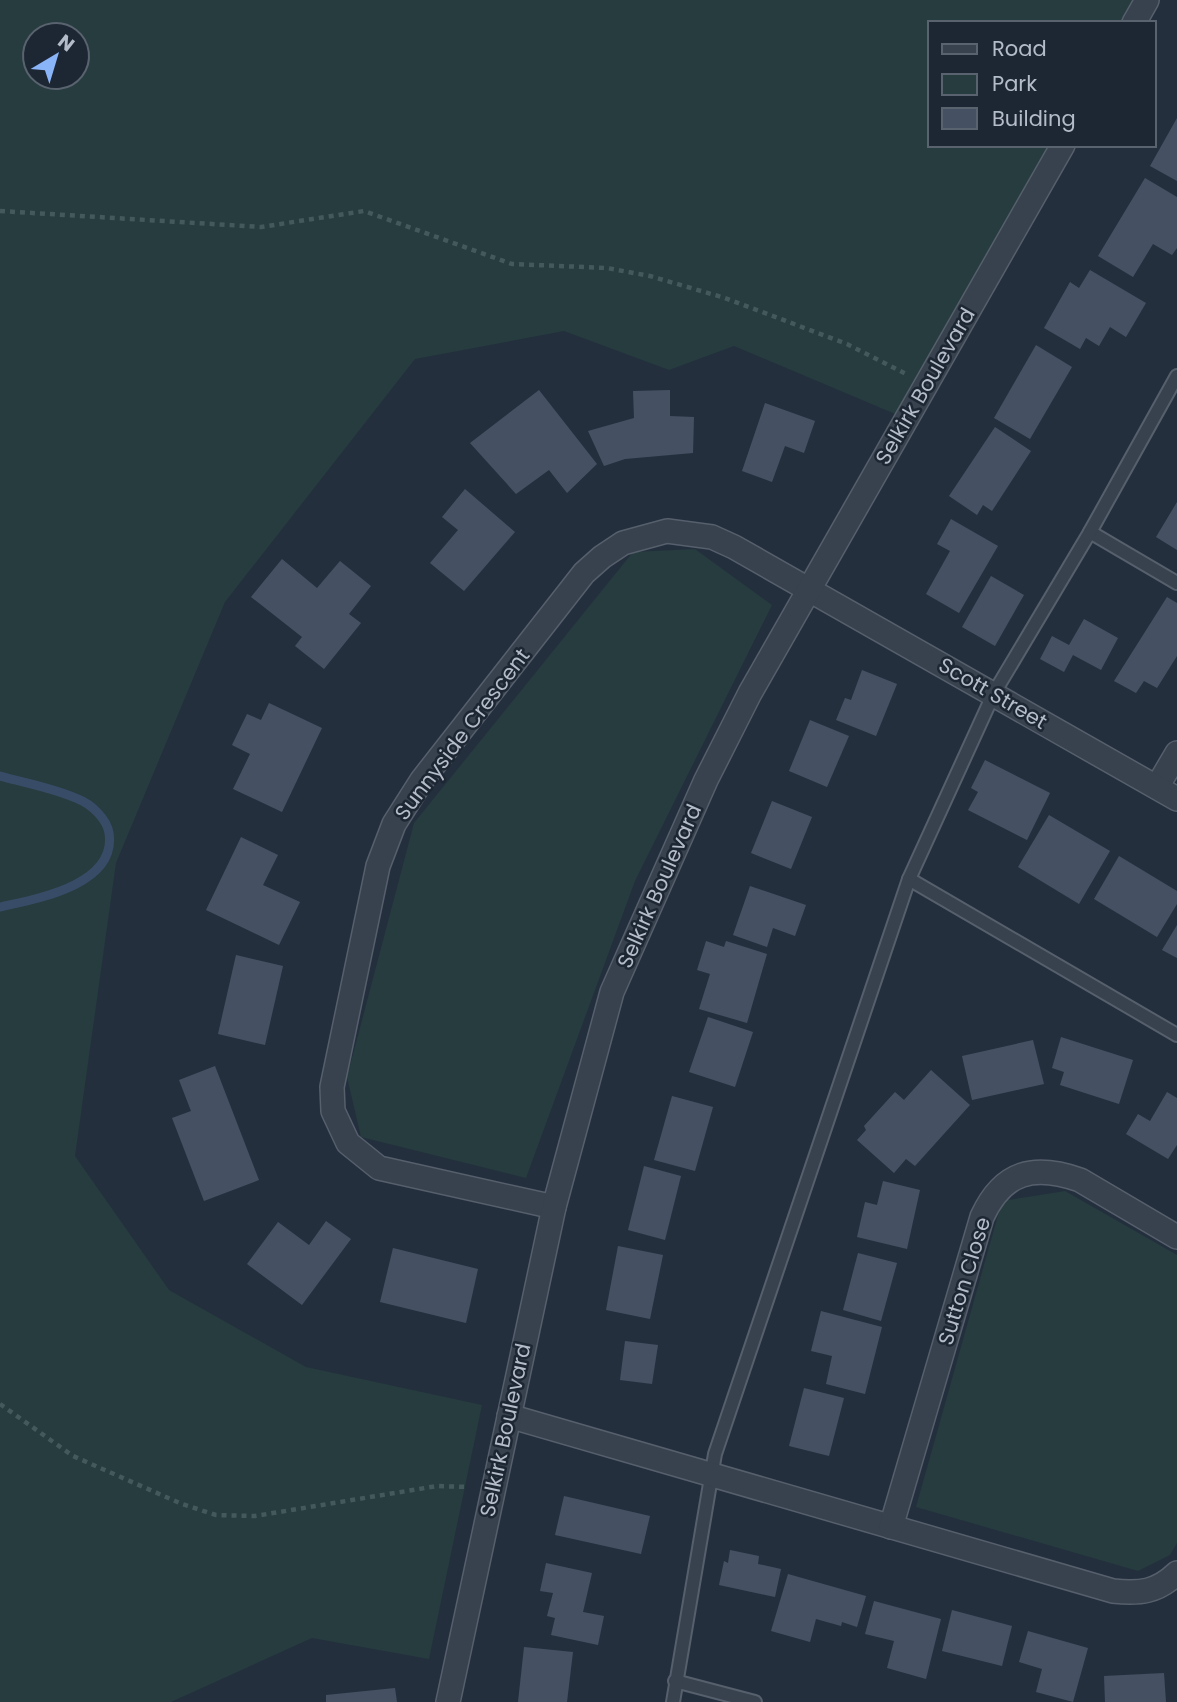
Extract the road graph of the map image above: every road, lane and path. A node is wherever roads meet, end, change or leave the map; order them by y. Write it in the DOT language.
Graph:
graph roads {
  1 [pos="1147,0"];
  2 [pos="1134,21"];
  3 [pos="1062,147"];
  4 [pos="0,211"];
  5 [pos="1177,376"];
  6 [pos="926,385"];
  7 [pos="1090,532"];
  8 [pos="1177,583"];
  9 [pos="809,587"];
  10 [pos="994,693"];
  11 [pos="1177,753"];
  12 [pos="1167,793"];
  13 [pos="909,879"];
  14 [pos="1177,1035"];
  15 [pos="554,1207"];
  16 [pos="1177,1237"];
  17 [pos="0,1404"];
  18 [pos="509,1416"];
  19 [pos="710,1473"];
  20 [pos="492,1491"];
  21 [pos="891,1527"];
  22 [pos="1177,1573"];
  23 [pos="676,1681"];
  24 [pos="448,1702"];
  25 [pos="673,1702"];
  26 [pos="755,1702"];
  1 -- 2 [label="street"];
  3 -- 6 [label="street, Selkirk Boulevard"];
  4 -- 6 [label="path"];
  5 -- 7 [label="lane"];
  6 -- 9 [label="street, Selkirk Boulevard"];
  7 -- 8 [label="lane"];
  7 -- 10 [label="lane"];
  9 -- 10 [label="street, Scott Street"];
  9 -- 15 [label="street, Selkirk Boulevard"];
  9 -- 15 [label="street, Sunnyside Crescent"];
  10 -- 12 [label="street, Scott Street"];
  10 -- 13 [label="lane"];
  11 -- 12 [label="street"];
  13 -- 14 [label="lane"];
  13 -- 19 [label="lane"];
  15 -- 18 [label="street, Selkirk Boulevard"];
  16 -- 21 [label="street, Sutton Close"];
  17 -- 20 [label="path"];
  18 -- 19 [label="street"];
  18 -- 20 [label="street, Selkirk Boulevard"];
  19 -- 21 [label="street"];
  19 -- 23 [label="lane"];
  20 -- 24 [label="street, Selkirk Boulevard"];
  21 -- 22 [label="street"];
  23 -- 25 [label="lane"];
  23 -- 26 [label="lane"];
}
